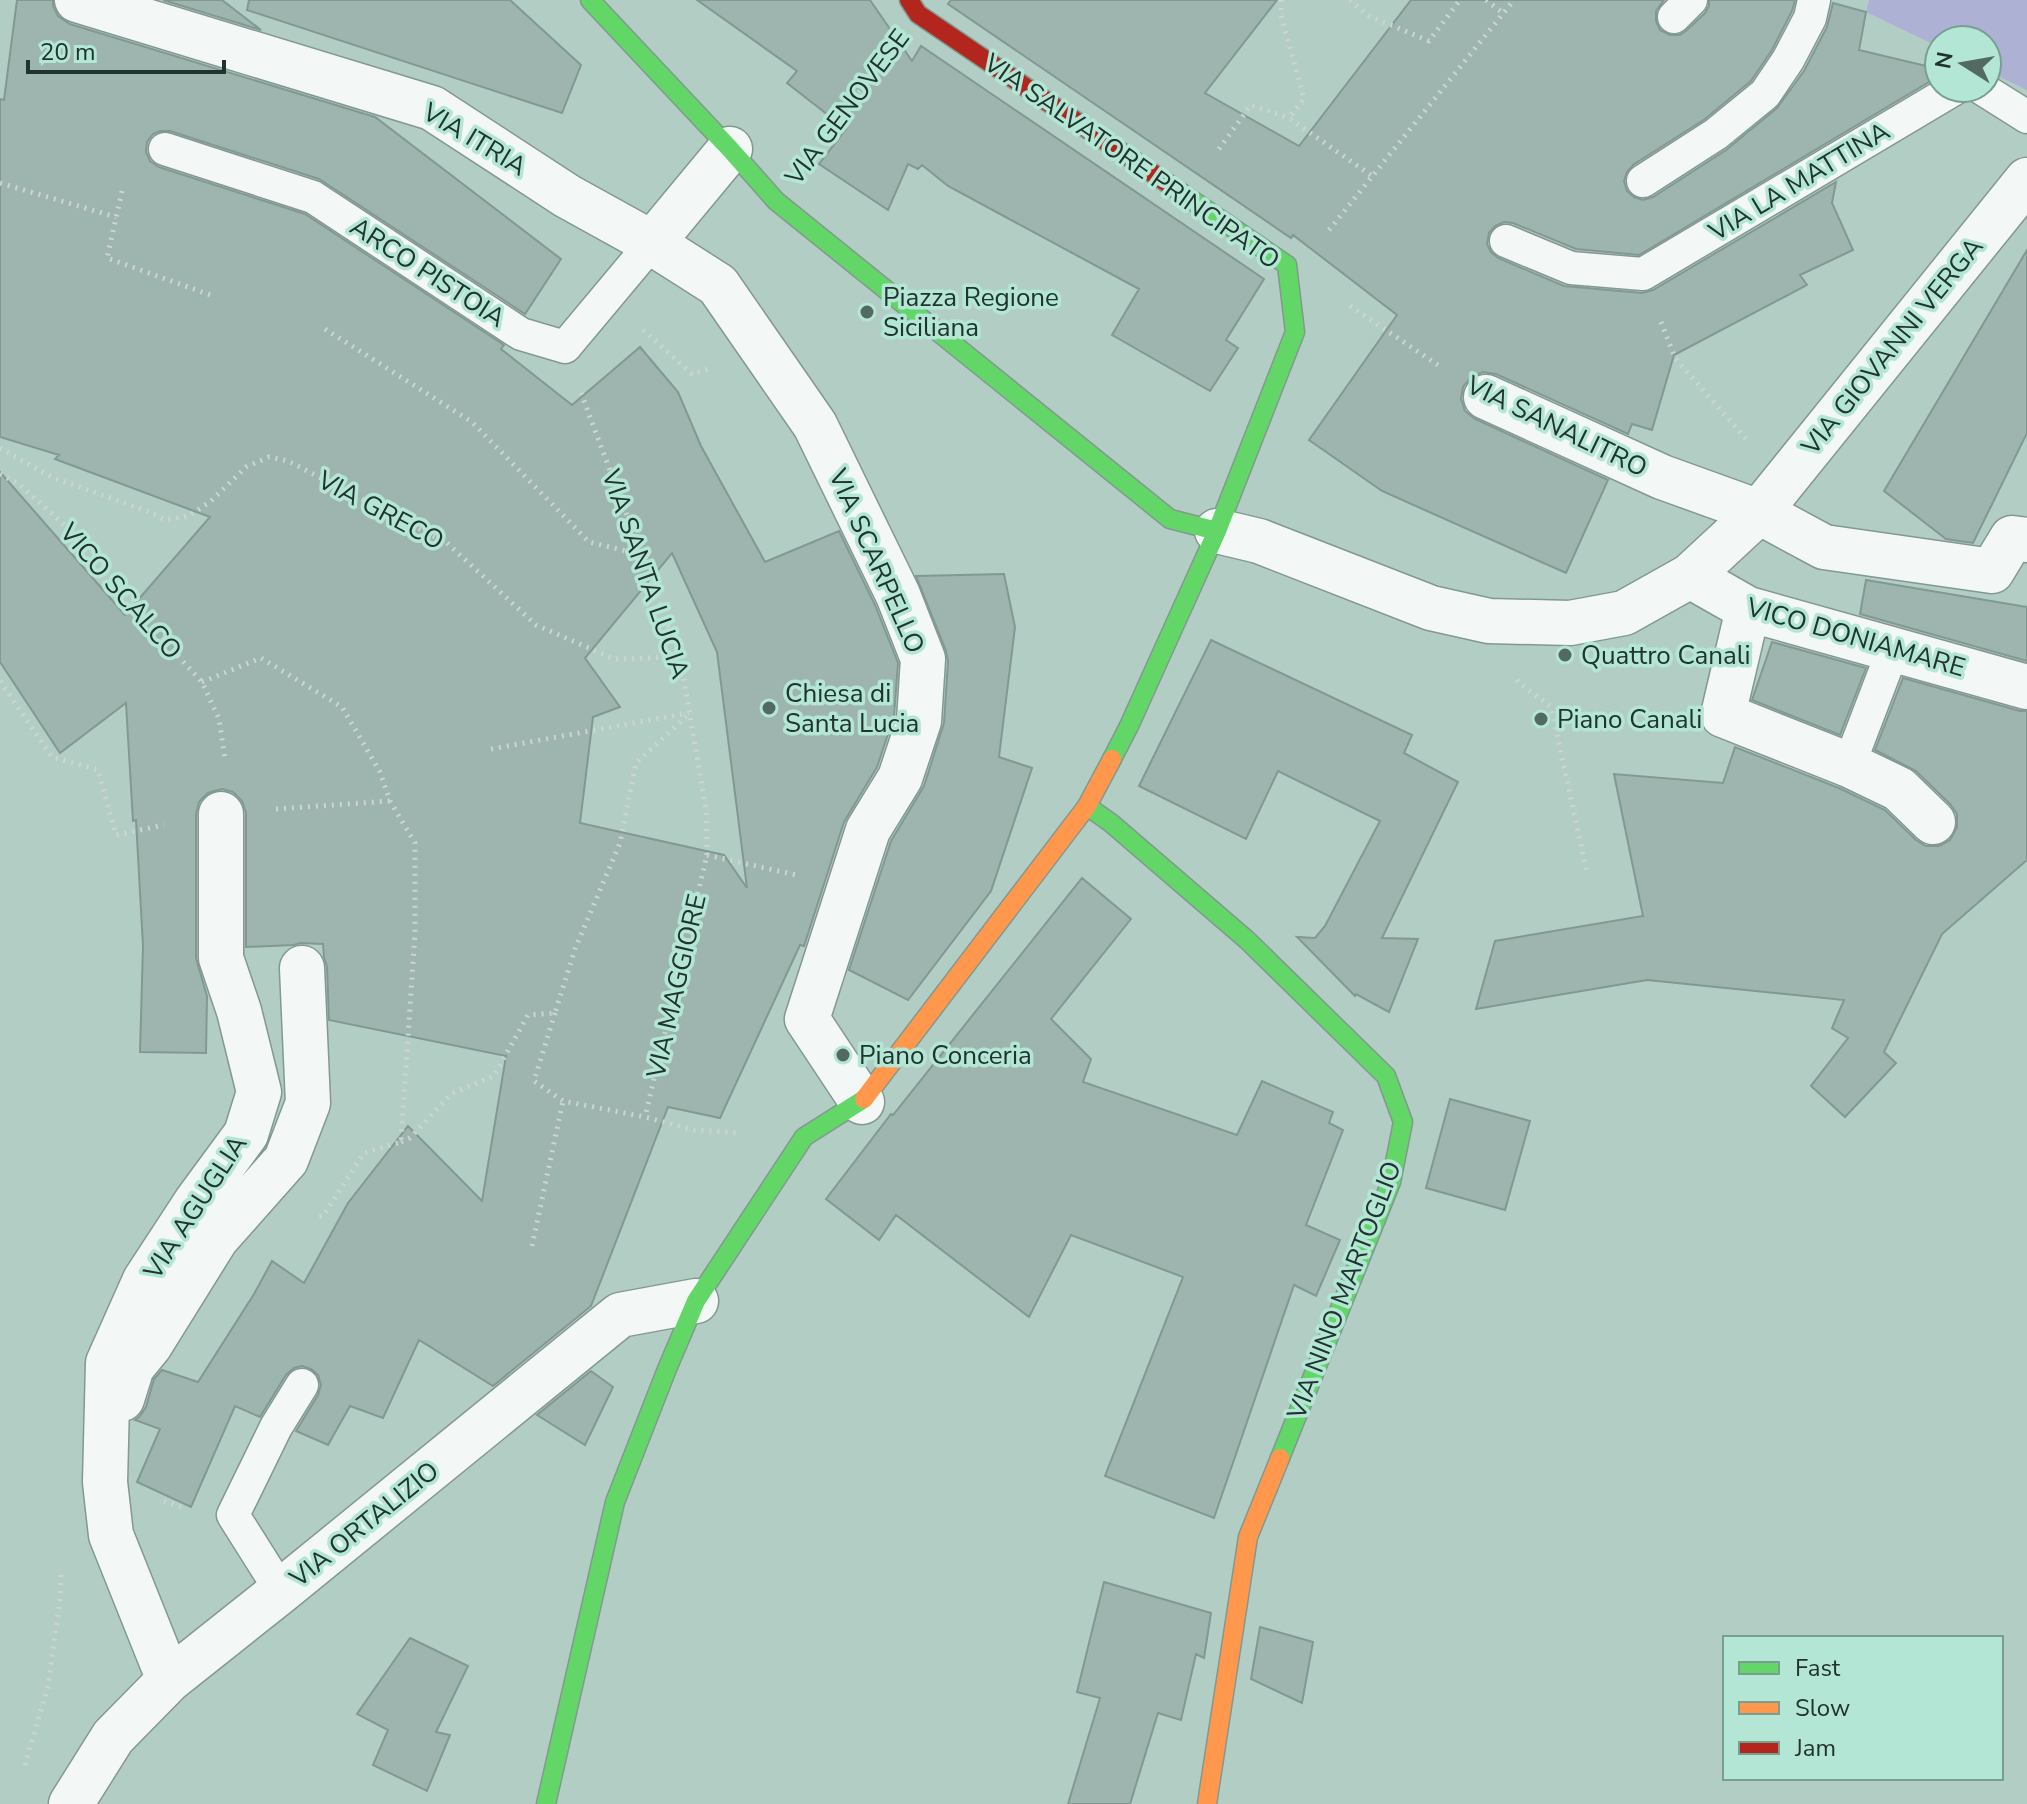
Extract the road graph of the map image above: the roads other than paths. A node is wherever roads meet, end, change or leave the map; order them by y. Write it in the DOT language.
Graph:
graph roads {
  1 [pos="77,0"];
  2 [pos="1814,0"];
  3 [pos="594,5"];
  4 [pos="913,7"];
  5 [pos="2003,102"];
  6 [pos="1929,104"];
  7 [pos="2027,117"];
  8 [pos="165,149"];
  9 [pos="730,149"];
  10 [pos="2027,180"];
  11 [pos="1643,181"];
  12 [pos="1506,241"];
  13 [pos="652,243"];
  14 [pos="1486,397"];
  15 [pos="1771,497"];
  16 [pos="1217,531"];
  17 [pos="2027,540"];
  18 [pos="1690,576"];
  19 [pos="1748,609"];
  20 [pos="1893,650"];
  21 [pos="2027,687"];
  22 [pos="1849,765"];
  23 [pos="1087,806"];
  24 [pos="221,814"];
  25 [pos="1933,822"];
  26 [pos="302,968"];
  27 [pos="862,1102"];
  28 [pos="696,1301"];
  29 [pos="302,1385"];
  30 [pos="106,1451"];
  31 [pos="281,1591"];
  32 [pos="169,1680"];
  33 [pos="71,1804"];
  34 [pos="546,1804"];
  35 [pos="1207,1804"];
  1 -- 13 [label="street, VIA ITRIA"];
  2 -- 11 [label="lane"];
  3 -- 9 [label="main road"];
  4 -- 16 [label="main road, VIA SALVATORE PRINCIPATO"];
  5 -- 7 [label="lane"];
  6 -- 12 [label="lane, VIA LA MATTINA"];
  8 -- 13 [label="lane, ARCO PISTOIA"];
  9 -- 13 [label="street"];
  9 -- 16 [label="main road"];
  10 -- 15 [label="street, VIA GIOVANNI VERGA"];
  13 -- 27 [label="street, VIA SCARPELLO"];
  14 -- 15 [label="street, VIA SANALITRO"];
  15 -- 17 [label="street, VIA SANALITRO"];
  15 -- 18 [label="street"];
  16 -- 18 [label="street"];
  16 -- 23 [label="main road, VIA SALVATORE PRINCIPATO"];
  18 -- 19 [label="street, VICO DONIAMARE"];
  19 -- 20 [label="street, VICO DONIAMARE"];
  19 -- 22 [label="street"];
  20 -- 21 [label="street, VICO DONIAMARE"];
  20 -- 22 [label="lane"];
  22 -- 25 [label="street"];
  23 -- 27 [label="main road, VIA SALVATORE PRINCIPATO"];
  23 -- 35 [label="main road, VIA NINO MARTOGLIO"];
  24 -- 30 [label="street, VIA AGUGLIA"];
  26 -- 30 [label="street"];
  27 -- 28 [label="main road"];
  28 -- 31 [label="street, VIA ORTALIZIO"];
  28 -- 34 [label="main road"];
  29 -- 31 [label="lane"];
  30 -- 32 [label="street, VIA AGUGLIA"];
  31 -- 32 [label="street, VIA ORTALIZIO"];
  32 -- 33 [label="street, VIA ORTALIZIO"];
}
